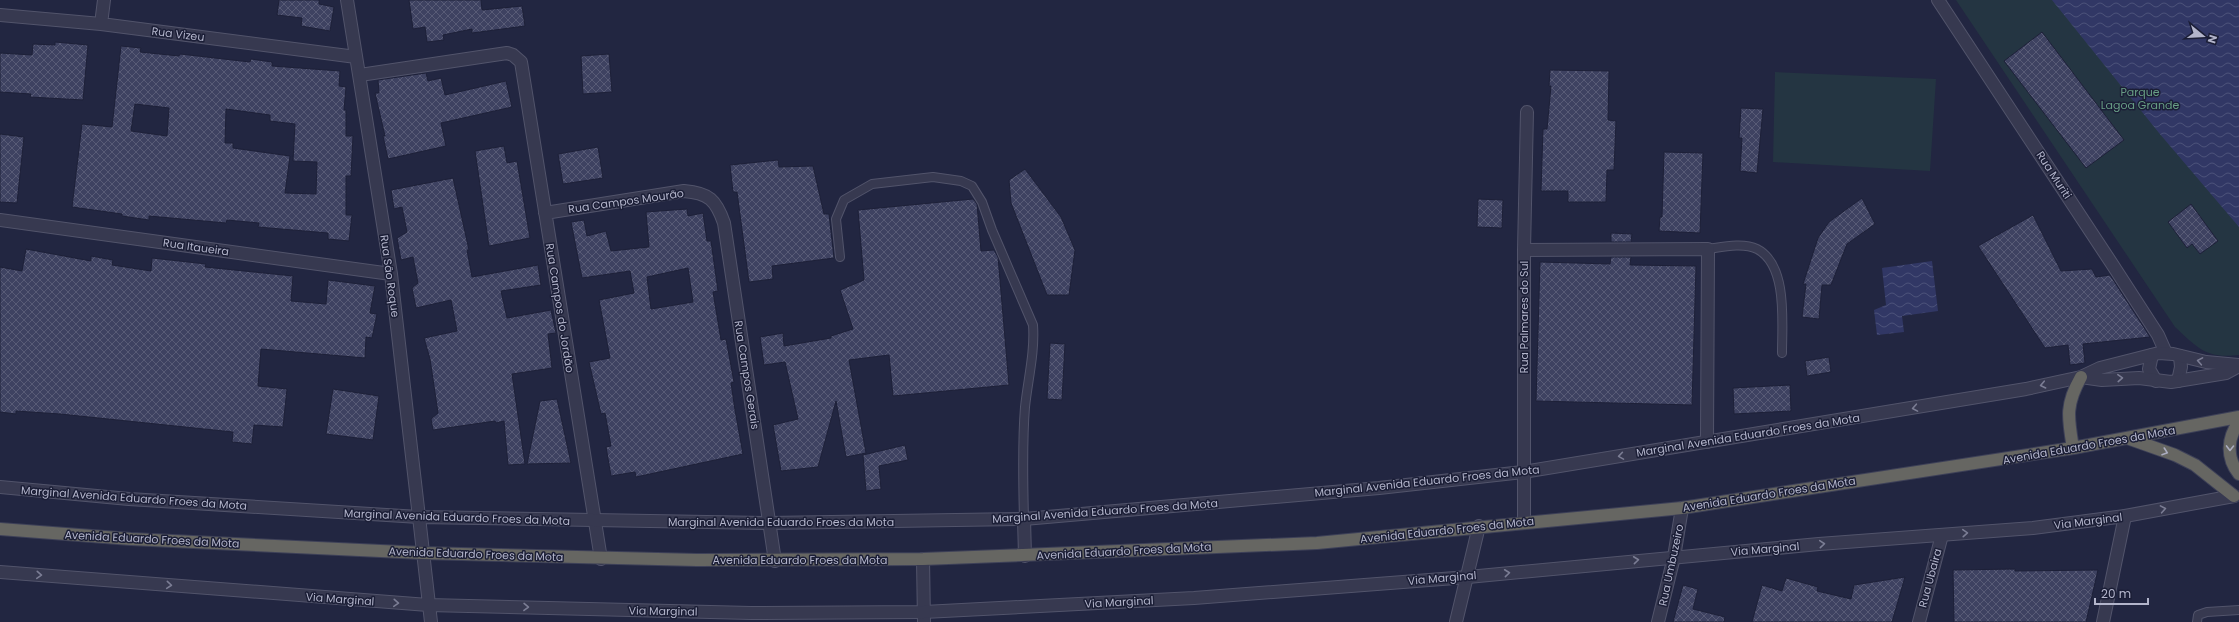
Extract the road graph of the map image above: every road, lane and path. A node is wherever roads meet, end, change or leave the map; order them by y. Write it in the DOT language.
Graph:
graph roads {
  1 [pos="104,0"];
  2 [pos="347,0"];
  3 [pos="1938,0"];
  4 [pos="0,15"];
  5 [pos="101,24"];
  6 [pos="356,57"];
  7 [pos="360,75"];
  8 [pos="1527,112"];
  9 [pos="706,196"];
  10 [pos="545,212"];
  11 [pos="0,220"];
  12 [pos="1708,249"];
  13 [pos="1524,250"];
  14 [pos="840,256"];
  15 [pos="391,274"];
  16 [pos="1782,353"];
  17 [pos="2166,353"];
  18 [pos="2152,355"];
  19 [pos="2180,356"];
  20 [pos="2239,366"];
  21 [pos="2081,378"];
  22 [pos="2156,381"];
  23 [pos="2178,381"];
  24 [pos="2239,417"];
  25 [pos="2239,422"];
  26 [pos="2128,439"];
  27 [pos="1707,442"];
  28 [pos="2073,448"];
  29 [pos="1523,472"];
  30 [pos="2239,474"];
  31 [pos="0,487"];
  32 [pos="2234,496"];
  33 [pos="1682,508"];
  34 [pos="2125,516"];
  35 [pos="419,518"];
  36 [pos="1024,520"];
  37 [pos="595,522"];
  38 [pos="1524,522"];
  39 [pos="770,523"];
  40 [pos="1479,526"];
  41 [pos="0,529"];
  42 [pos="1942,535"];
  43 [pos="424,553"];
  44 [pos="1025,556"];
  45 [pos="1674,557"];
  46 [pos="601,559"];
  47 [pos="923,559"];
  48 [pos="775,560"];
  49 [pos="0,572"];
  50 [pos="1468,576"];
  51 [pos="428,605"];
  52 [pos="2239,610"];
  53 [pos="924,617"];
  54 [pos="431,622"];
  55 [pos="1456,622"];
  56 [pos="1658,622"];
  57 [pos="1919,622"];
  58 [pos="2103,622"];
  59 [pos="2197,622"];
  1 -- 5 [label="street"];
  2 -- 6 [label="street, Rua São Roque"];
  3 -- 17 [label="street, Rua Muriti"];
  4 -- 5 [label="street, Rua Vizeu"];
  5 -- 6 [label="street, Rua Vizeu"];
  6 -- 7 [label="street, Rua São Roque"];
  7 -- 10 [label="street, Rua Campos do Jordão"];
  7 -- 15 [label="street, Rua São Roque"];
  8 -- 13 [label="street, Rua Palmares do Sul"];
  9 -- 10 [label="street, Rua Campos Mourão"];
  9 -- 39 [label="street, Rua Campos Gerais"];
  10 -- 37 [label="street, Rua Campos do Jordão"];
  11 -- 15 [label="street, Rua Itaueira"];
  12 -- 13 [label="street"];
  12 -- 16 [label="lane"];
  12 -- 27 [label="street"];
  13 -- 29 [label="street, Rua Palmares do Sul"];
  14 -- 36 [label="lane"];
  15 -- 35 [label="street, Rua São Roque"];
  17 -- 18 [label="street, Marginal Avenida Eduardo Froes da Mota"];
  17 -- 19 [label="street, Marginal Avenida Eduardo Froes da Mota"];
  18 -- 21 [label="street, Marginal Avenida Eduardo Froes da Mota"];
  18 -- 22 [label="street"];
  20 -- 19 [label="street, Marginal Avenida Eduardo Froes da Mota, one-way"];
  19 -- 23 [label="street"];
  20 -- 23 [label="street, Marginal Avenida Eduardo Froes da Mota"];
  21 -- 22 [label="street, Marginal Avenida Eduardo Froes da Mota, one-way"];
  21 -- 27 [label="street, Marginal Avenida Eduardo Froes da Mota, one-way"];
  21 -- 28 [label="highway"];
  22 -- 23 [label="street, Marginal Avenida Eduardo Froes da Mota"];
  24 -- 26 [label="highway, Avenida Eduardo Froes da Mota"];
  25 -- 30 [label="highway, one-way"];
  26 -- 28 [label="highway, Avenida Eduardo Froes da Mota"];
  26 -- 32 [label="highway, one-way"];
  27 -- 29 [label="street, Marginal Avenida Eduardo Froes da Mota, one-way"];
  28 -- 33 [label="highway, Avenida Eduardo Froes da Mota"];
  29 -- 36 [label="street, Marginal Avenida Eduardo Froes da Mota"];
  29 -- 38 [label="street, Rua Palmares do Sul"];
  31 -- 35 [label="street, Marginal Avenida Eduardo Froes da Mota"];
  34 -- 32 [label="street, Via Marginal, one-way"];
  33 -- 38 [label="highway, Avenida Eduardo Froes da Mota"];
  33 -- 45 [label="street, Rua Umbuzeiro"];
  42 -- 34 [label="street, Via Marginal, one-way"];
  34 -- 58 [label="street"];
  35 -- 37 [label="street, Marginal Avenida Eduardo Froes da Mota"];
  35 -- 43 [label="street, Rua São Roque"];
  36 -- 39 [label="street, Marginal Avenida Eduardo Froes da Mota"];
  36 -- 44 [label="street"];
  37 -- 39 [label="street, Marginal Avenida Eduardo Froes da Mota"];
  37 -- 46 [label="street, Rua Campos do Jordão"];
  38 -- 40 [label="highway, Avenida Eduardo Froes da Mota"];
  39 -- 48 [label="street, Rua Campos Gerais"];
  40 -- 44 [label="highway, Avenida Eduardo Froes da Mota"];
  40 -- 50 [label="street"];
  41 -- 43 [label="highway, Avenida Eduardo Froes da Mota"];
  45 -- 42 [label="street, Via Marginal, one-way"];
  42 -- 57 [label="street, Rua Ubaira"];
  43 -- 46 [label="highway, Avenida Eduardo Froes da Mota"];
  43 -- 51 [label="street, Rua São Roque"];
  44 -- 47 [label="highway, Avenida Eduardo Froes da Mota"];
  50 -- 45 [label="street, Via Marginal, one-way"];
  45 -- 56 [label="street, Rua Umbuzeiro"];
  46 -- 48 [label="highway, Avenida Eduardo Froes da Mota"];
  47 -- 48 [label="highway, Avenida Eduardo Froes da Mota"];
  47 -- 53 [label="street"];
  49 -- 51 [label="street, Via Marginal, one-way"];
  50 -- 53 [label="street, Via Marginal"];
  50 -- 55 [label="street"];
  51 -- 53 [label="street, Via Marginal, one-way"];
  51 -- 54 [label="street, Rua São Roque"];
  52 -- 59 [label="lane"];
}
